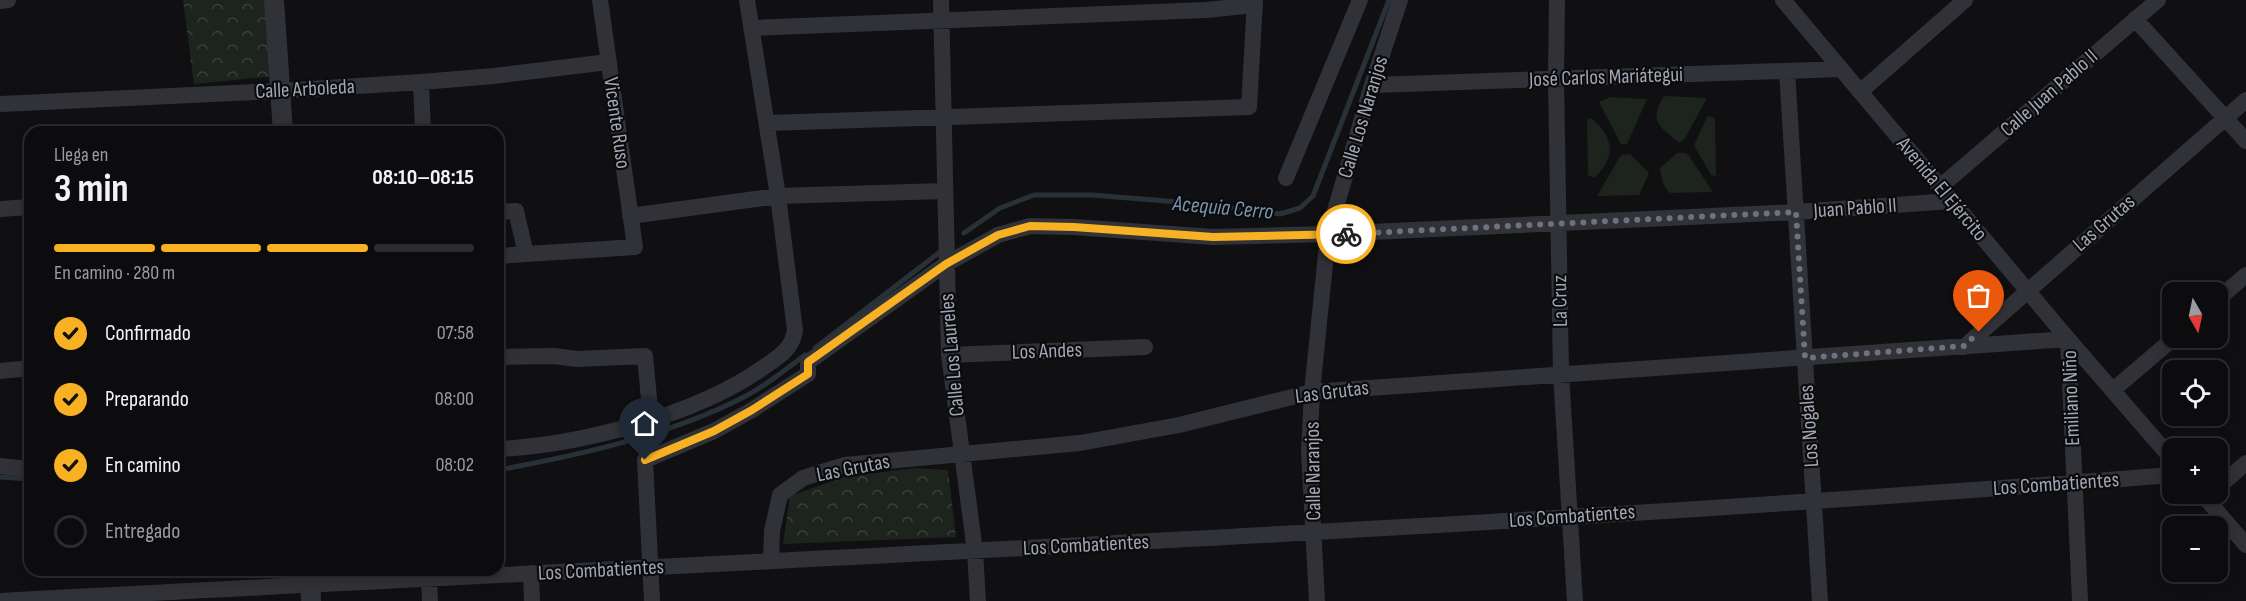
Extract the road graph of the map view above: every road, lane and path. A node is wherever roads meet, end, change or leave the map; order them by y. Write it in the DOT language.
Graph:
graph roads {
  1 [pos="8,0"];
  2 [pos="274,0"];
  3 [pos="600,0"];
  4 [pos="747,0"];
  5 [pos="941,0"];
  6 [pos="1360,0"];
  7 [pos="1400,0"];
  8 [pos="1557,0"];
  9 [pos="1783,0"];
  10 [pos="1965,0"];
  11 [pos="2158,0"];
  12 [pos="0,1"];
  13 [pos="1255,3"];
  14 [pos="2138,10"];
  15 [pos="941,20"];
  16 [pos="751,28"];
  17 [pos="609,62"];
  18 [pos="1841,69"];
  19 [pos="1787,71"];
  20 [pos="1556,79"];
  21 [pos="421,82"];
  22 [pos="1372,85"];
  23 [pos="280,91"];
  24 [pos="1860,92"];
  25 [pos="2246,100"];
  26 [pos="0,104"];
  27 [pos="943,118"];
  28 [pos="2225,118"];
  29 [pos="767,123"];
  30 [pos="283,126"];
  31 [pos="423,126"];
  32 [pos="2246,141"];
  33 [pos="1286,178"];
  34 [pos="1940,187"];
  35 [pos="944,191"];
  36 [pos="778,196"];
  37 [pos="1952,201"];
  38 [pos="24,207"];
  39 [pos="0,209"];
  40 [pos="504,212"];
  41 [pos="1796,212"];
  42 [pos="630,216"];
  43 [pos="1559,222"];
  44 [pos="1328,234"];
  45 [pos="945,252"];
  46 [pos="526,254"];
  47 [pos="504,256"];
  48 [pos="2246,274"];
  49 [pos="2026,290"];
  50 [pos="2228,290"];
  51 [pos="2068,339"];
  52 [pos="1964,346"];
  53 [pos="1146,347"];
  54 [pos="2162,348"];
  55 [pos="948,355"];
  56 [pos="504,357"];
  57 [pos="1805,358"];
  58 [pos="24,369"];
  59 [pos="0,371"];
  60 [pos="1561,374"];
  61 [pos="2113,390"];
  62 [pos="1312,392"];
  63 [pos="651,420"];
  64 [pos="2162,447"];
  65 [pos="504,449"];
  66 [pos="962,454"];
  67 [pos="2246,463"];
  68 [pos="0,466"];
  69 [pos="24,468"];
  70 [pos="2162,476"];
  71 [pos="2228,478"];
  72 [pos="2074,483"];
  73 [pos="1814,501"];
  74 [pos="2217,504"];
  75 [pos="1571,516"];
  76 [pos="1314,532"];
  77 [pos="2246,545"];
  78 [pos="975,551"];
  79 [pos="771,561"];
  80 [pos="649,567"];
  81 [pos="531,573"];
  82 [pos="504,574"];
  83 [pos="470,576"];
  84 [pos="429,578"];
  85 [pos="311,585"];
  86 [pos="0,601"];
  87 [pos="430,601"];
  88 [pos="532,601"];
  89 [pos="652,601"];
  90 [pos="978,601"];
  91 [pos="1317,601"];
  92 [pos="1575,601"];
  93 [pos="1820,601"];
  94 [pos="2080,601"];
  1 -- 12 [label="street"];
  2 -- 23 [label="street"];
  3 -- 17 [label="street, Vicente Ruso"];
  4 -- 16 [label="street"];
  5 -- 15 [label="street, Calle Los Laureles"];
  6 -- 33 [label="street"];
  7 -- 22 [label="street, Calle Los Naranjos"];
  8 -- 20 [label="street, La Cruz"];
  9 -- 18 [label="street, Avenida El Ejército"];
  10 -- 24 [label="street"];
  11 -- 14 [label="street, Calle Juan Pablo II"];
  13 -- 15 [label="street"];
  13 -- 27 [label="street"];
  14 -- 28 [label="street"];
  14 -- 34 [label="street, Calle Juan Pablo II"];
  15 -- 16 [label="street"];
  15 -- 27 [label="street, Calle Los Laureles"];
  16 -- 29 [label="street"];
  17 -- 21 [label="street, Calle Arboleda"];
  17 -- 42 [label="street, Vicente Ruso"];
  18 -- 19 [label="street, José Carlos Mariátegui"];
  18 -- 24 [label="street, Avenida El Ejército"];
  19 -- 20 [label="street, José Carlos Mariátegui"];
  19 -- 41 [label="street, Los Nogales"];
  20 -- 22 [label="street, José Carlos Mariátegui"];
  20 -- 43 [label="street, La Cruz"];
  21 -- 23 [label="street, Calle Arboleda"];
  21 -- 31 [label="street"];
  22 -- 44 [label="street, Calle Los Naranjos"];
  23 -- 26 [label="street, Calle Arboleda"];
  23 -- 30 [label="street"];
  24 -- 34 [label="street, Avenida El Ejército"];
  25 -- 28 [label="street, Las Grutas"];
  27 -- 29 [label="street"];
  27 -- 35 [label="street, Calle Los Laureles"];
  28 -- 32 [label="street"];
  28 -- 49 [label="street, Las Grutas"];
  29 -- 36 [label="street"];
  34 -- 37 [label="street, Avenida El Ejército"];
  35 -- 36 [label="street"];
  35 -- 45 [label="street, Calle Los Laureles"];
  36 -- 42 [label="street"];
  36 -- 63 [label="street"];
  37 -- 41 [label="street, Juan Pablo II"];
  37 -- 49 [label="street, Avenida El Ejército"];
  38 -- 39 [label="street"];
  40 -- 46 [label="street"];
  41 -- 43 [label="street, Juan Pablo II"];
  41 -- 57 [label="street, Los Nogales"];
  42 -- 46 [label="street, Vicente Ruso"];
  43 -- 44 [label="street, Juan Pablo II"];
  43 -- 60 [label="street, La Cruz"];
  44 -- 45 [label="street, Juan Pablo II"];
  44 -- 62 [label="street, Calle Naranjos"];
  45 -- 55 [label="street, Calle Los Laureles"];
  45 -- 80 [label="street, Juan Pablo II"];
  46 -- 47 [label="street"];
  48 -- 50 [label="street"];
  49 -- 51 [label="street, Avenida El Ejército"];
  49 -- 52 [label="street, Las Grutas"];
  51 -- 52 [label="street, Las Grutas"];
  51 -- 61 [label="street, Avenida El Ejército"];
  51 -- 72 [label="street, Emiliano Niño"];
  52 -- 57 [label="street, Las Grutas"];
  53 -- 55 [label="street, Los Andes"];
  54 -- 61 [label="street"];
  55 -- 66 [label="street, Calle Los Laureles"];
  56 -- 63 [label="street"];
  57 -- 60 [label="street, Las Grutas"];
  57 -- 73 [label="street, Los Nogales"];
  58 -- 59 [label="street"];
  60 -- 62 [label="street, Las Grutas"];
  60 -- 75 [label="street, La Cruz"];
  61 -- 64 [label="street, Avenida El Ejército"];
  62 -- 66 [label="street, Las Grutas"];
  62 -- 76 [label="street, Calle Naranjos"];
  63 -- 65 [label="street"];
  66 -- 78 [label="street, Calle Los Laureles"];
  66 -- 79 [label="street, Las Grutas"];
  67 -- 71 [label="street"];
  68 -- 69 [label="street"];
  70 -- 72 [label="street, Los Combatientes"];
  72 -- 73 [label="street, Los Combatientes"];
  72 -- 94 [label="street, Emiliano Niño"];
  73 -- 75 [label="street, Los Combatientes"];
  73 -- 93 [label="street, Los Nogales"];
  74 -- 77 [label="street"];
  75 -- 76 [label="street, Los Combatientes"];
  75 -- 92 [label="street, La Cruz"];
  76 -- 78 [label="street, Los Combatientes"];
  76 -- 91 [label="street, Calle Naranjos"];
  78 -- 79 [label="street, Los Combatientes"];
  78 -- 90 [label="street, Calle Los Laureles"];
  79 -- 80 [label="street, Los Combatientes"];
  80 -- 81 [label="street, Los Combatientes"];
  80 -- 89 [label="street"];
  81 -- 82 [label="street, Los Combatientes"];
  81 -- 88 [label="street"];
  83 -- 84 [label="street, Los Combatientes"];
  84 -- 85 [label="street, Los Combatientes"];
  84 -- 87 [label="street"];
  85 -- 86 [label="street, Los Combatientes"];
}
